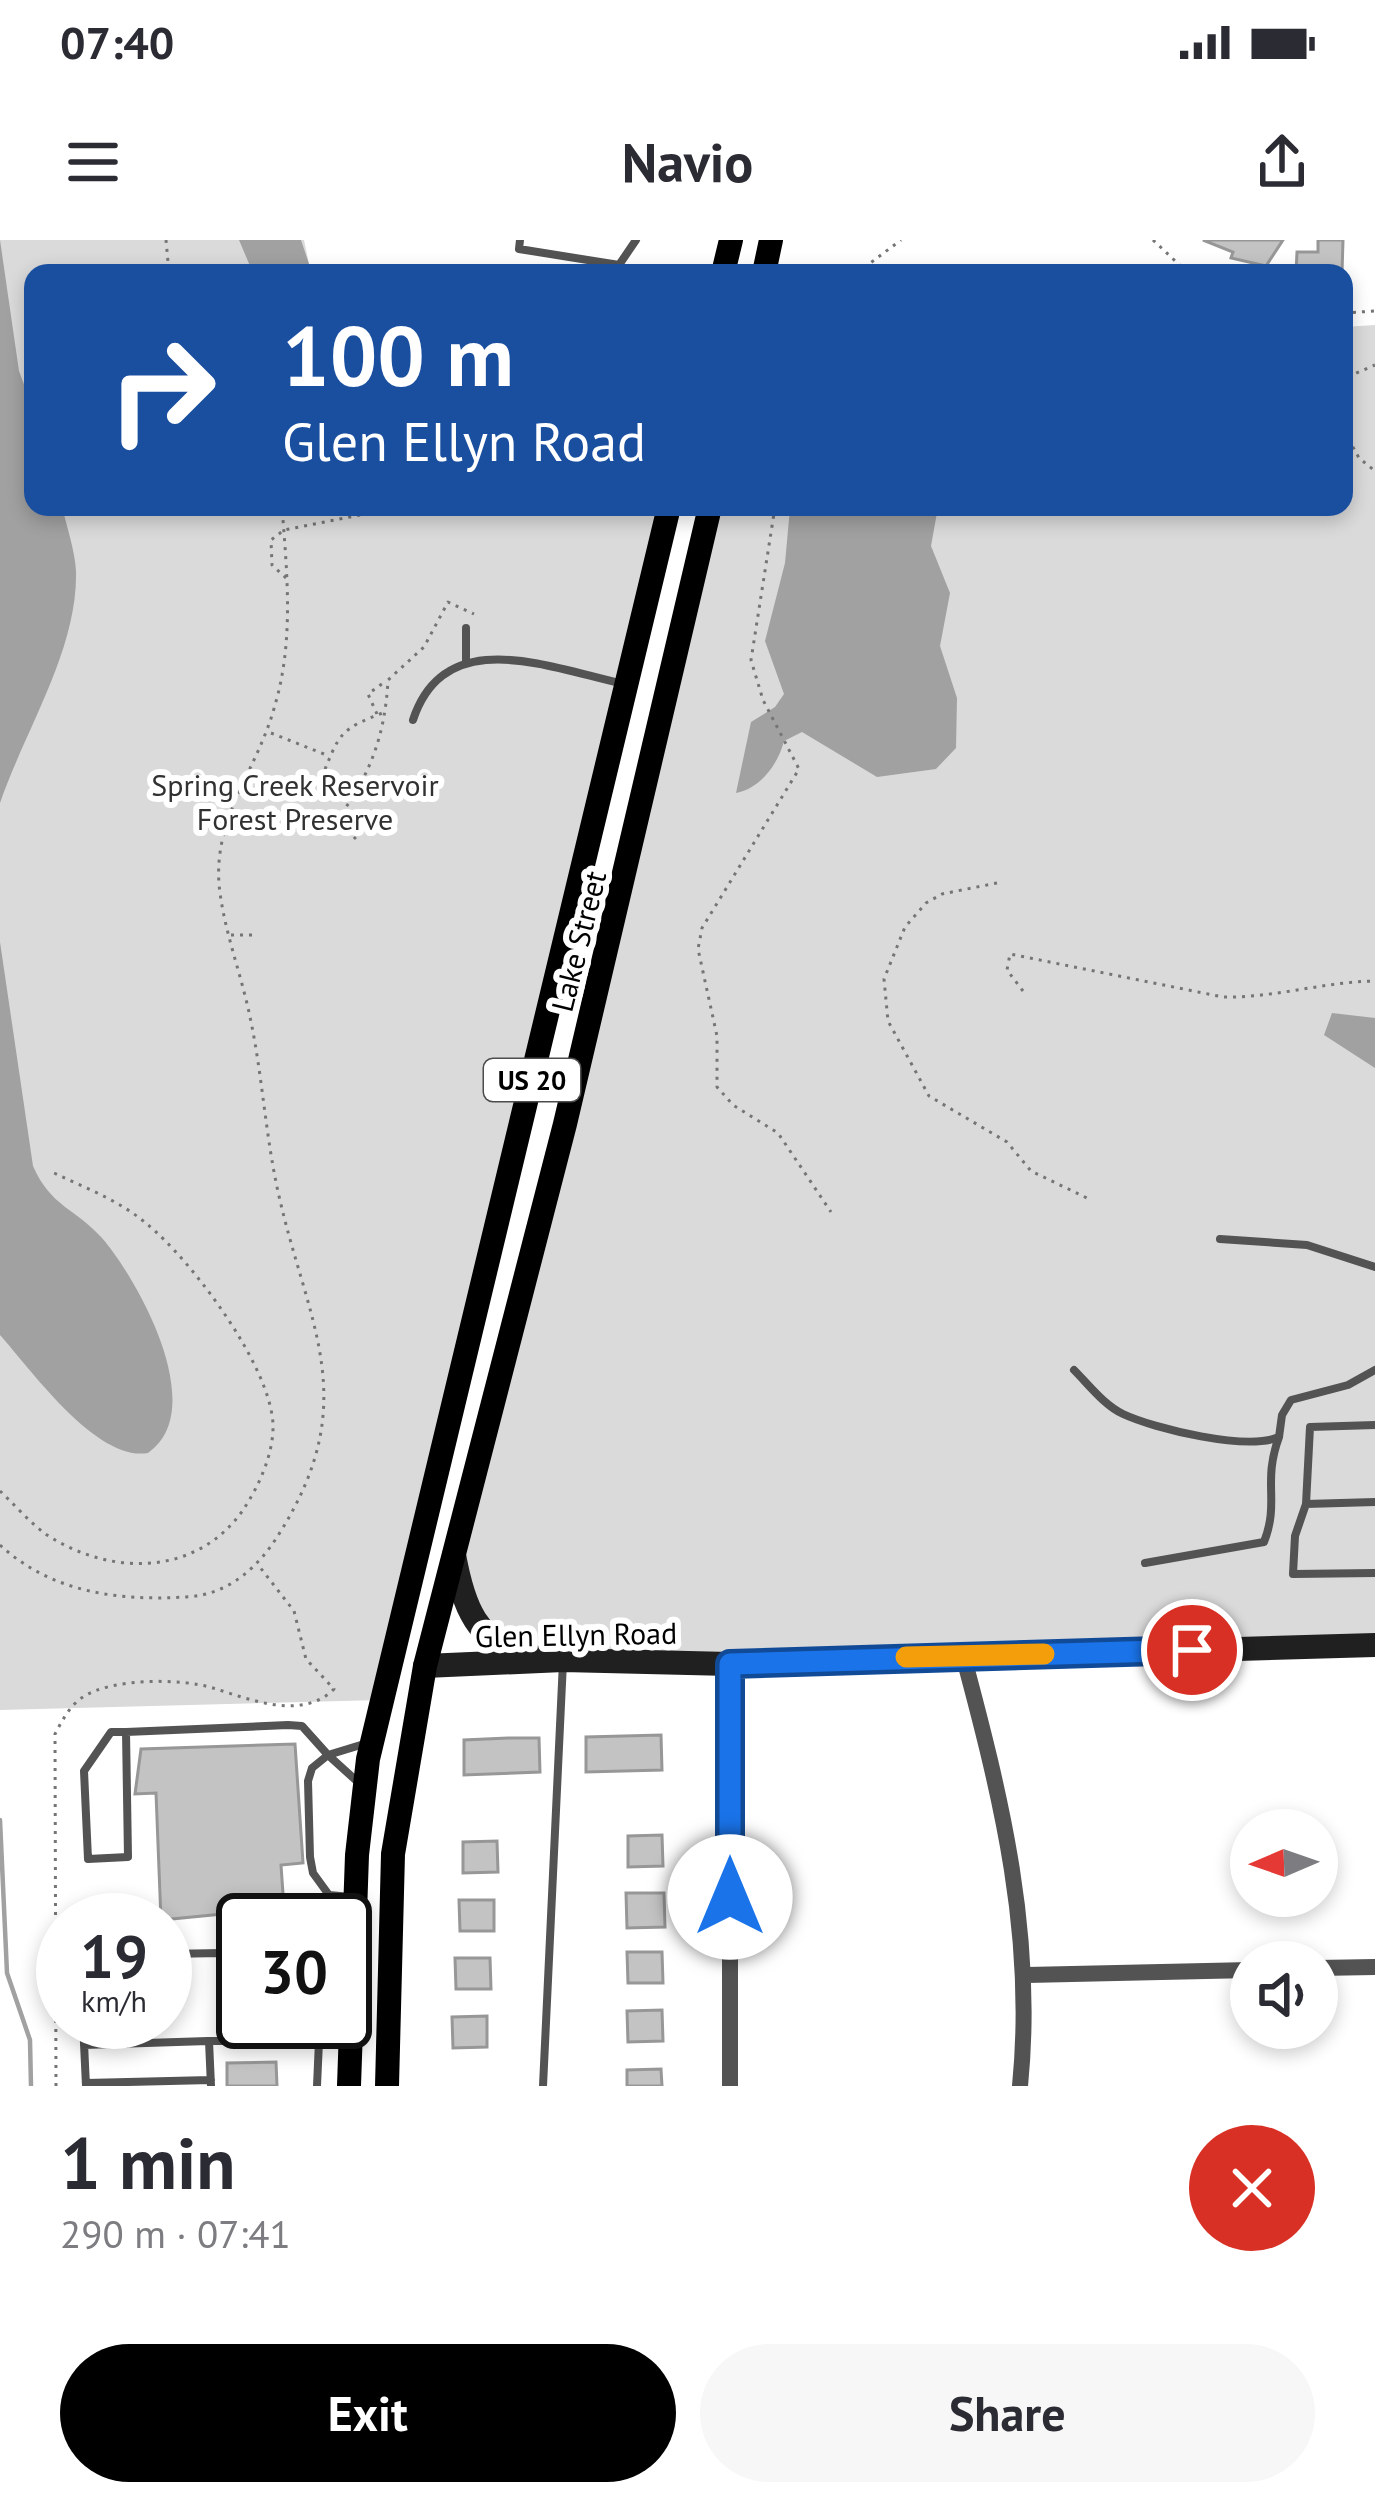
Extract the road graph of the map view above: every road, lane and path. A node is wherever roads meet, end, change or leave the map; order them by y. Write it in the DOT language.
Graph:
graph roads {
  1 [pos="520,240"];
  2 [pos="901,240"];
  3 [pos="1154,240"];
  4 [pos="613,264"];
  5 [pos="869,264"];
  6 [pos="1179,264"];
  7 [pos="1353,447"];
  8 [pos="1375,471"];
  9 [pos="283,516"];
  10 [pos="355,516"];
  11 [pos="667,516"];
  12 [pos="708,516"];
  13 [pos="773,516"];
  14 [pos="284,530"];
  15 [pos="286,578"];
  16 [pos="474,614"];
  17 [pos="466,628"];
  18 [pos="466,663"];
  19 [pos="388,680"];
  20 [pos="627,685"];
  21 [pos="667,694"];
  22 [pos="386,711"];
  23 [pos="377,715"];
  24 [pos="412,721"];
  25 [pos="267,732"];
  26 [pos="330,757"];
  27 [pos="355,795"];
  28 [pos="356,839"];
  29 [pos="997,883"];
  30 [pos="231,935"];
  31 [pos="258,935"];
  32 [pos="1375,981"];
  33 [pos="1023,991"];
  34 [pos="50,1171"];
  35 [pos="1087,1198"];
  36 [pos="831,1212"];
  37 [pos="1220,1238"];
  38 [pos="1375,1268"];
  39 [pos="1074,1370"];
  40 [pos="1375,1370"];
  41 [pos="1375,1425"];
  42 [pos="1279,1438"];
  43 [pos="0,1491"];
  44 [pos="1375,1502"];
  45 [pos="1306,1504"];
  46 [pos="0,1545"];
  47 [pos="453,1553"];
  48 [pos="1145,1563"];
  49 [pos="257,1565"];
  50 [pos="1375,1573"];
  51 [pos="1375,1646"];
  52 [pos="393,1653"];
  53 [pos="963,1655"];
  54 [pos="563,1660"];
  55 [pos="730,1664"];
  56 [pos="424,1666"];
  57 [pos="334,1689"];
  58 [pos="126,1732"];
  59 [pos="371,1742"];
  60 [pos="328,1755"];
  61 [pos="364,1788"];
  62 [pos="328,1893"];
  63 [pos="356,1893"];
  64 [pos="1375,1967"];
  65 [pos="1338,1968"];
  66 [pos="1230,1970"];
  67 [pos="1027,1975"];
  68 [pos="209,2041"];
  69 [pos="216,2041"];
  70 [pos="192,2042"];
  71 [pos="84,2049"];
  72 [pos="315,2049"];
  73 [pos="350,2049"];
  74 [pos="211,2083"];
  75 [pos="86,2085"];
  76 [pos="317,2086"];
  77 [pos="349,2086"];
  78 [pos="387,2086"];
  79 [pos="543,2086"];
  80 [pos="730,2086"];
  81 [pos="1019,2086"];
  1 -- 4 [label="lane"];
  2 -- 5 [label="path"];
  3 -- 6 [label="path"];
  7 -- 8 [label="path"];
  9 -- 14 [label="path"];
  10 -- 14 [label="path"];
  11 -- 20 [label="main road, Lake Street / US 20"];
  12 -- 21 [label="main road, Lake Street / US 20"];
  13 -- 36 [label="path"];
  14 -- 15 [label="path"];
  14 -- 15 [label="path"];
  15 -- 25 [label="path"];
  16 -- 19 [label="path"];
  17 -- 18 [label="lane"];
  18 -- 20 [label="lane"];
  18 -- 24 [label="lane"];
  19 -- 22 [label="path"];
  19 -- 23 [label="path"];
  20 -- 21 [label="main road"];
  20 -- 52 [label="main road, Lake Street / US 20"];
  21 -- 47 [label="main road, Lake Street / US 20"];
  22 -- 23 [label="path"];
  22 -- 27 [label="path"];
  23 -- 26 [label="path"];
  25 -- 26 [label="path"];
  25 -- 30 [label="path"];
  26 -- 27 [label="path"];
  27 -- 28 [label="path"];
  29 -- 35 [label="path"];
  30 -- 31 [label="path"];
  30 -- 49 [label="path"];
  32 -- 33 [label="path"];
  34 -- 43 [label="path"];
  37 -- 38 [label="lane"];
  39 -- 42 [label="lane"];
  40 -- 42 [label="lane"];
  41 -- 45 [label="lane"];
  42 -- 48 [label="lane"];
  44 -- 45 [label="lane"];
  45 -- 50 [label="lane"];
  46 -- 49 [label="path"];
  47 -- 54 [label="street"];
  47 -- 56 [label="main road, Lake Street / US 20"];
  49 -- 57 [label="path"];
  51 -- 53 [label="street, Glen Ellyn Road"];
  52 -- 56 [label="main road"];
  52 -- 59 [label="main road, US 20"];
  53 -- 55 [label="street, Glen Ellyn Road"];
  53 -- 67 [label="street"];
  54 -- 55 [label="street, Glen Ellyn Road"];
  54 -- 56 [label="street, Glen Ellyn Road"];
  54 -- 79 [label="lane"];
  55 -- 80 [label="street"];
  56 -- 78 [label="main road, US 20"];
  58 -- 58 [label="lane"];
  58 -- 60 [label="lane"];
  59 -- 60 [label="lane"];
  59 -- 61 [label="main road, US 20"];
  60 -- 61 [label="lane"];
  60 -- 62 [label="lane"];
  61 -- 63 [label="main road, US 20"];
  64 -- 65 [label="street"];
  66 -- 67 [label="street"];
  67 -- 81 [label="street"];
  68 -- 69 [label="lane"];
  68 -- 70 [label="lane"];
  68 -- 74 [label="lane"];
  71 -- 75 [label="lane"];
  72 -- 76 [label="lane"];
  73 -- 77 [label="main road, US 20"];
  74 -- 75 [label="lane"];
}
